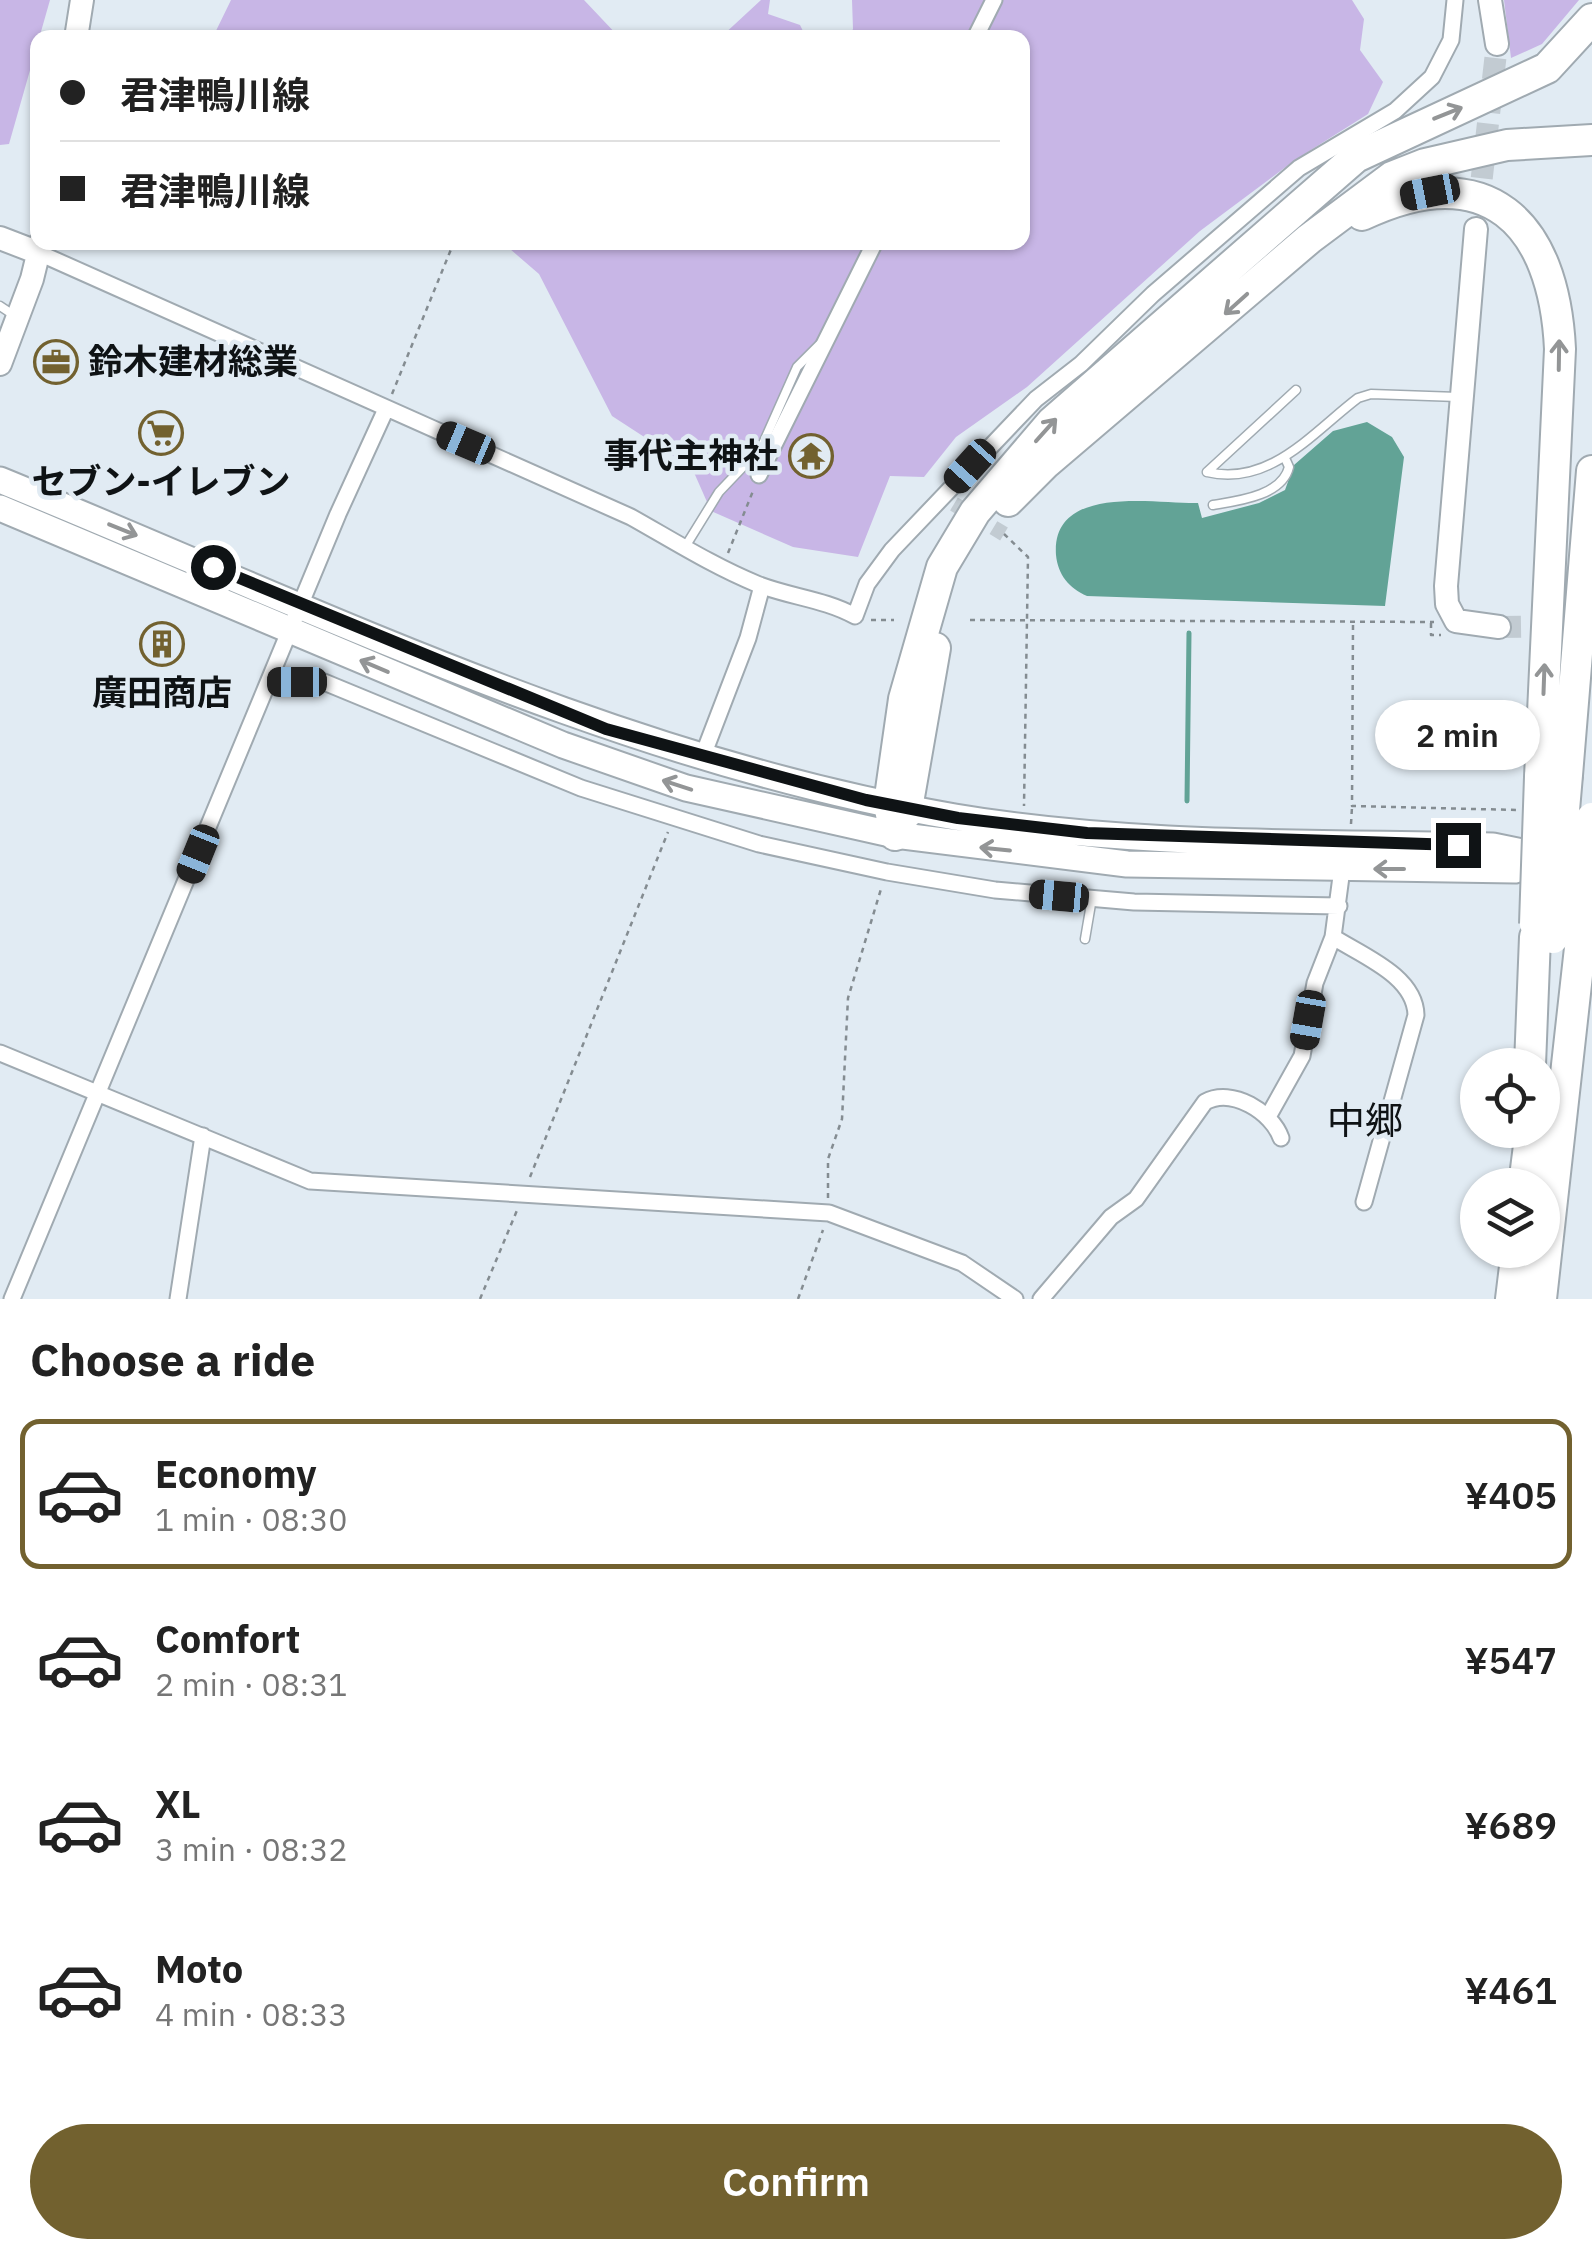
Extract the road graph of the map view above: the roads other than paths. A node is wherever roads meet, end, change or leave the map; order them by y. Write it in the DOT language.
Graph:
graph roads {
  1 [pos="82,0"];
  2 [pos="994,0"];
  3 [pos="1456,0"];
  4 [pos="1490,0"];
  5 [pos="1592,19"];
  6 [pos="77,30"];
  7 [pos="979,30"];
  8 [pos="1498,44"];
  9 [pos="1592,122"];
  10 [pos="1592,140"];
  11 [pos="1306,199"];
  12 [pos="1476,229"];
  13 [pos="0,238"];
  14 [pos="1309,239"];
  15 [pos="30,246"];
  16 [pos="39,250"];
  17 [pos="44,250"];
  18 [pos="871,250"];
  19 [pos="9,312"];
  20 [pos="828,339"];
  21 [pos="0,364"];
  22 [pos="1296,390"];
  23 [pos="1462,398"];
  24 [pos="386,409"];
  25 [pos="1285,458"];
  26 [pos="1592,471"];
  27 [pos="759,476"];
  28 [pos="0,480"];
  29 [pos="1213,506"];
  30 [pos="0,508"];
  31 [pos="685,547"];
  32 [pos="762,586"];
  33 [pos="301,603"];
  34 [pos="1500,627"];
  35 [pos="290,630"];
  36 [pos="269,682"];
  37 [pos="702,758"];
  38 [pos="1554,776"];
  39 [pos="898,816"];
  40 [pos="1592,818"];
  41 [pos="1555,858"];
  42 [pos="1592,858"];
  43 [pos="1342,869"];
  44 [pos="1092,898"];
  45 [pos="1339,906"];
  46 [pos="1334,936"];
  47 [pos="1556,938"];
  48 [pos="1085,939"];
  49 [pos="1533,1048"];
  50 [pos="1540,1048"];
  51 [pos="0,1053"];
  52 [pos="98,1094"];
  53 [pos="1268,1114"];
  54 [pos="203,1136"];
  55 [pos="1281,1138"];
  56 [pos="1364,1202"];
  57 [pos="1515,1268"];
  58 [pos="12,1299"];
  59 [pos="178,1299"];
  60 [pos="1015,1299"];
  61 [pos="1041,1299"];
  62 [pos="1512,1299"];
  63 [pos="1541,1299"];
  1 -- 6 [label="street"];
  2 -- 7 [label="street"];
  3 -- 32 [label="street"];
  4 -- 8 [label="street"];
  11 -- 5 [label="highway, one-way"];
  9 -- 11 [label="highway"];
  10 -- 14 [label="highway"];
  39 -- 11 [label="highway, one-way"];
  12 -- 23 [label="street"];
  13 -- 15 [label="street"];
  38 -- 14 [label="highway, one-way"];
  14 -- 39 [label="highway, one-way"];
  16 -- 19 [label="street"];
  17 -- 24 [label="street"];
  18 -- 20 [label="street"];
  19 -- 21 [label="street"];
  20 -- 27 [label="street"];
  20 -- 31 [label="lane"];
  22 -- 25 [label="lane"];
  23 -- 25 [label="lane"];
  23 -- 34 [label="street"];
  24 -- 31 [label="street"];
  24 -- 33 [label="street"];
  25 -- 29 [label="lane"];
  26 -- 38 [label="highway"];
  28 -- 33 [label="main road, one-way"];
  30 -- 35 [label="main road"];
  31 -- 32 [label="street"];
  32 -- 37 [label="street"];
  33 -- 35 [label="street"];
  33 -- 37 [label="main road"];
  35 -- 36 [label="street"];
  39 -- 35 [label="main road, one-way"];
  36 -- 44 [label="street"];
  36 -- 52 [label="street"];
  37 -- 39 [label="main road"];
  38 -- 47 [label="highway, bridge"];
  39 -- 41 [label="main road"];
  43 -- 39 [label="main road, one-way"];
  40 -- 47 [label="highway, bridge"];
  41 -- 42 [label="main road"];
  41 -- 43 [label="main road, one-way"];
  43 -- 45 [label="street"];
  44 -- 45 [label="street"];
  44 -- 48 [label="lane"];
  45 -- 46 [label="street"];
  46 -- 53 [label="street"];
  46 -- 56 [label="street"];
  47 -- 49 [label="highway"];
  47 -- 50 [label="highway"];
  47 -- 63 [label="highway"];
  51 -- 52 [label="street"];
  52 -- 54 [label="street"];
  52 -- 58 [label="street"];
  53 -- 55 [label="street"];
  53 -- 61 [label="street"];
  54 -- 59 [label="street"];
  54 -- 60 [label="street"];
  57 -- 62 [label="highway"];
}
